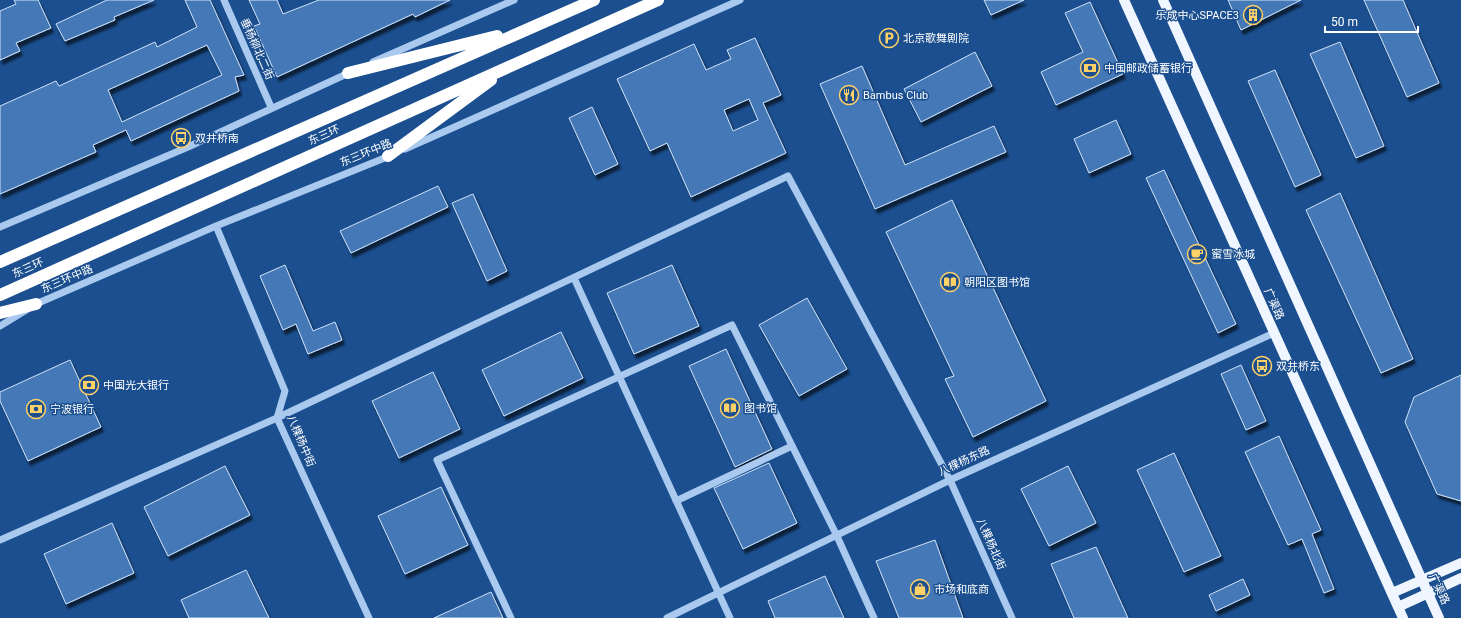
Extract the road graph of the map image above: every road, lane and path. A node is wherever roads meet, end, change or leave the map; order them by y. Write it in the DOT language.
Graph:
graph roads {
  1 [pos="224,0"];
  2 [pos="514,0"];
  3 [pos="594,0"];
  4 [pos="658,0"];
  5 [pos="740,0"];
  6 [pos="1124,0"];
  7 [pos="1163,0"];
  8 [pos="532,27"];
  9 [pos="509,67"];
  10 [pos="348,73"];
  11 [pos="271,107"];
  12 [pos="388,156"];
  13 [pos="216,226"];
  14 [pos="0,227"];
  15 [pos="0,262"];
  16 [pos="574,278"];
  17 [pos="0,295"];
  18 [pos="36,304"];
  19 [pos="0,313"];
  20 [pos="0,326"];
  21 [pos="1274,333"];
  22 [pos="619,376"];
  23 [pos="277,418"];
  24 [pos="792,446"];
  25 [pos="950,480"];
  26 [pos="676,501"];
  27 [pos="836,534"];
  28 [pos="0,540"];
  29 [pos="1461,563"];
  30 [pos="1461,578"];
  31 [pos="1422,580"];
  32 [pos="718,593"];
  33 [pos="1392,593"];
  34 [pos="1428,594"];
  35 [pos="1398,607"];
  36 [pos="369,618"];
  37 [pos="510,618"];
  38 [pos="667,618"];
  39 [pos="730,618"];
  40 [pos="874,618"];
  41 [pos="1012,618"];
  42 [pos="1403,618"];
  43 [pos="1439,618"];
  1 -- 11 [label="street, 垂杨柳北二街"];
  2 -- 10 [label="street"];
  3 -- 8 [label="highway, 东三环"];
  4 -- 9 [label="highway, 东三环"];
  5 -- 12 [label="street, 东三环中路"];
  6 -- 21 [label="main road, 广渠路"];
  7 -- 31 [label="main road, 广渠路"];
  8 -- 10 [label="highway"];
  8 -- 15 [label="highway, 东三环"];
  9 -- 12 [label="highway"];
  9 -- 17 [label="highway, 东三环"];
  10 -- 11 [label="street"];
  11 -- 14 [label="street"];
  12 -- 13 [label="street, 东三环中路"];
  13 -- 18 [label="street, 东三环中路"];
  13 -- 23 [label="street, 八棵杨中街"];
  16 -- 22 [label="street"];
  16 -- 23 [label="street"];
  16 -- 25 [label="street, 八棵杨北街"];
  18 -- 19 [label="highway"];
  18 -- 20 [label="street, 东三环中路"];
  21 -- 25 [label="street, 八棵杨东路"];
  21 -- 33 [label="main road, 广渠路"];
  22 -- 24 [label="street"];
  22 -- 26 [label="street"];
  22 -- 37 [label="street"];
  23 -- 28 [label="street"];
  23 -- 36 [label="street, 八棵杨中街"];
  24 -- 26 [label="street"];
  24 -- 27 [label="street"];
  25 -- 27 [label="street, 八棵杨东路"];
  25 -- 41 [label="street, 八棵杨北街"];
  26 -- 32 [label="street"];
  27 -- 32 [label="street, 八棵杨东路"];
  27 -- 40 [label="street"];
  29 -- 31 [label="main road"];
  30 -- 34 [label="main road"];
  31 -- 33 [label="main road"];
  31 -- 34 [label="main road, 广渠路"];
  32 -- 38 [label="street, 八棵杨东路"];
  32 -- 39 [label="street"];
  33 -- 35 [label="main road, 广渠路"];
  34 -- 35 [label="main road"];
  34 -- 43 [label="main road, 广渠路"];
  35 -- 42 [label="main road, 广渠路"];
}
